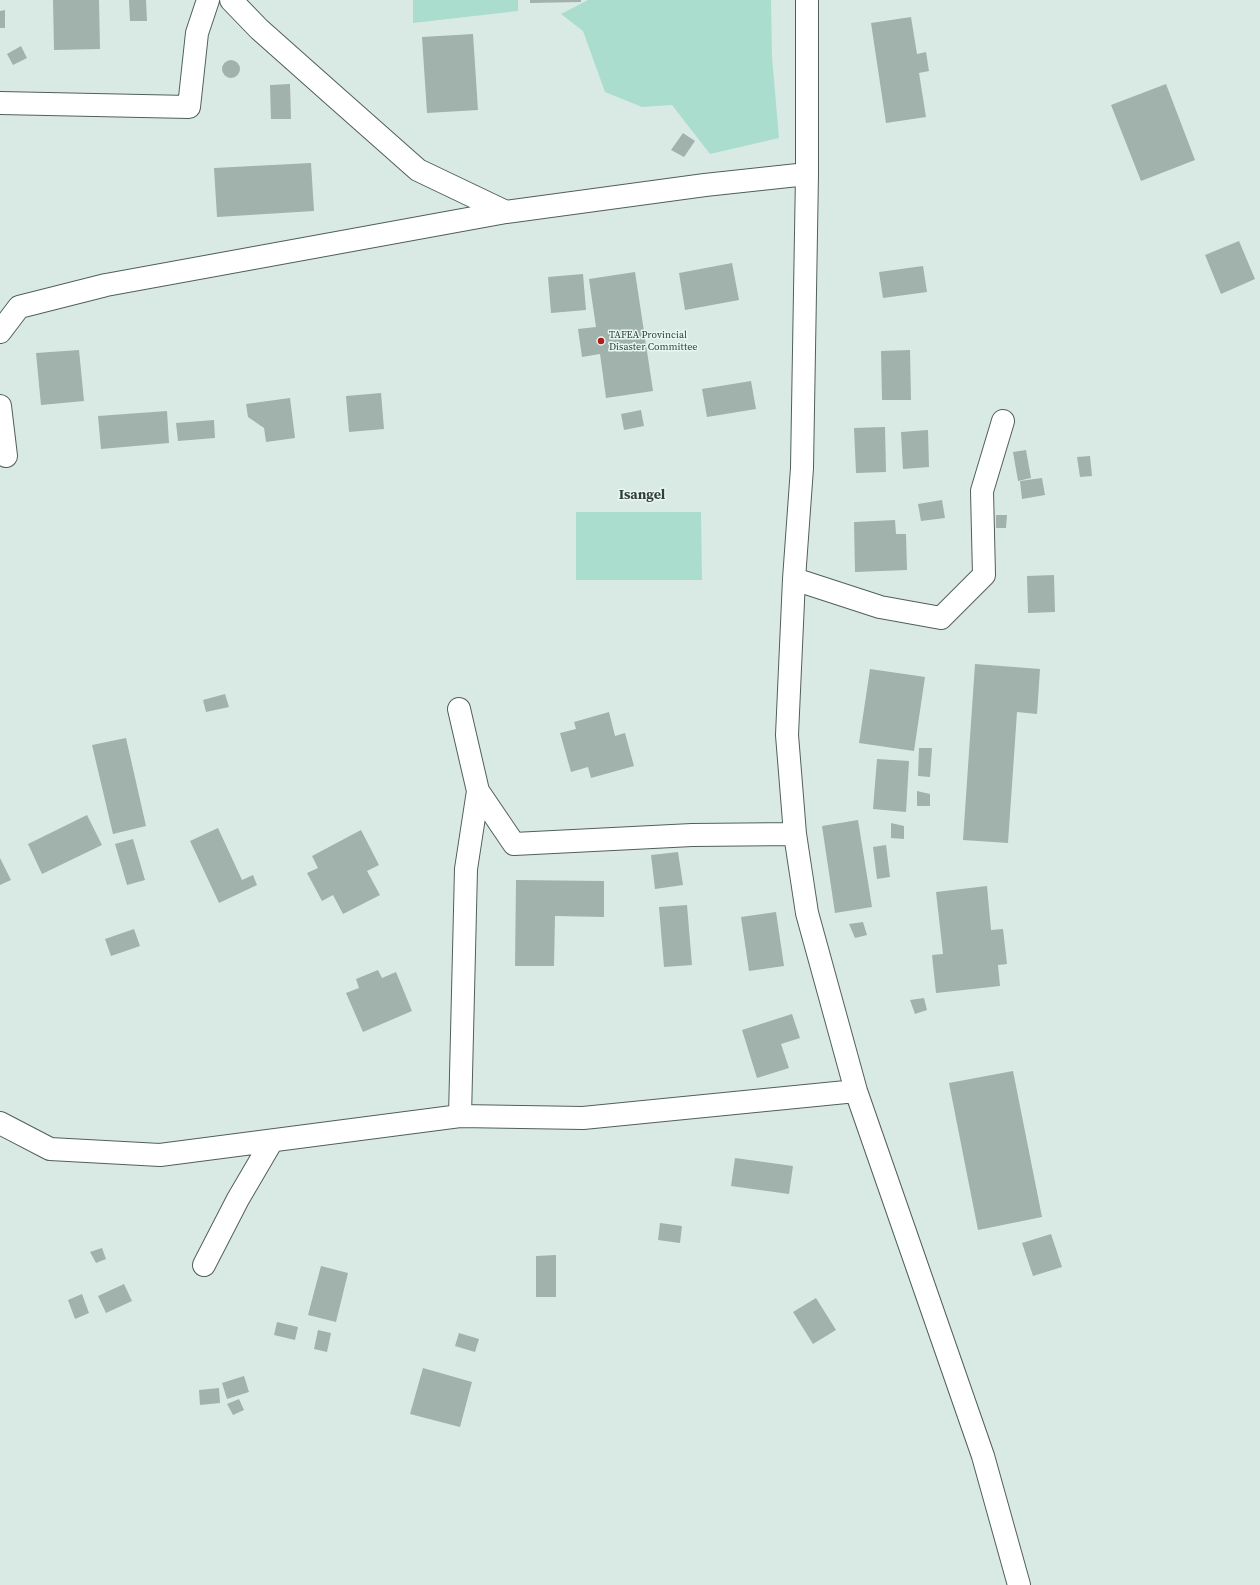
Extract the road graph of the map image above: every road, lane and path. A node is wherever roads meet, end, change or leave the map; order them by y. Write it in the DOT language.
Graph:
graph roads {
  1 [pos="208,0"];
  2 [pos="231,0"];
  3 [pos="807,0"];
  4 [pos="0,103"];
  5 [pos="807,174"];
  6 [pos="506,212"];
  7 [pos="0,332"];
  8 [pos="0,406"];
  9 [pos="1003,421"];
  10 [pos="6,456"];
  11 [pos="794,579"];
  12 [pos="459,710"];
  13 [pos="478,791"];
  14 [pos="795,834"];
  15 [pos="856,1091"];
  16 [pos="460,1116"];
  17 [pos="0,1123"];
  18 [pos="272,1141"];
  19 [pos="204,1265"];
  20 [pos="1019,1585"];
  1 -- 4 [label="street"];
  2 -- 6 [label="street"];
  3 -- 5 [label="street"];
  5 -- 6 [label="street"];
  5 -- 11 [label="street"];
  6 -- 7 [label="street"];
  8 -- 10 [label="street"];
  9 -- 11 [label="street"];
  11 -- 14 [label="street"];
  12 -- 13 [label="street"];
  13 -- 14 [label="street"];
  13 -- 16 [label="street"];
  14 -- 15 [label="street"];
  15 -- 16 [label="street"];
  15 -- 20 [label="street"];
  16 -- 18 [label="street"];
  17 -- 18 [label="street"];
  18 -- 19 [label="street"];
}
